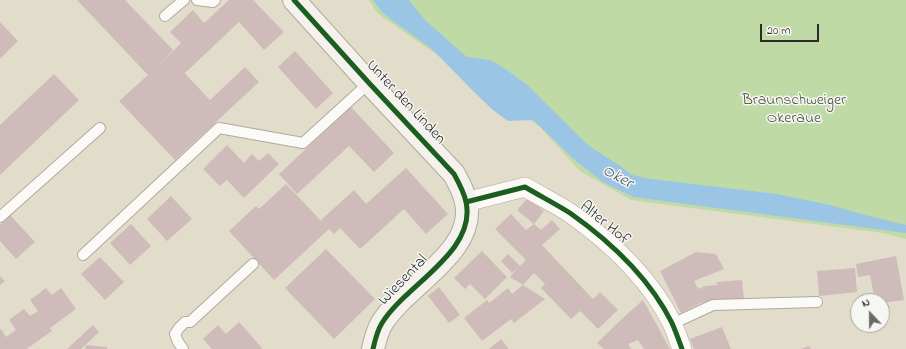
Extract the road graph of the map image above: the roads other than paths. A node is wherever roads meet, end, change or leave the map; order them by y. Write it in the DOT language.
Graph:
graph roads {
  1 [pos="184,0"];
  2 [pos="197,0"];
  3 [pos="215,0"];
  4 [pos="294,0"];
  5 [pos="166,16"];
  6 [pos="369,83"];
  7 [pos="100,128"];
  8 [pos="466,202"];
  9 [pos="0,217"];
  10 [pos="462,236"];
  11 [pos="83,255"];
  12 [pos="253,264"];
  13 [pos="817,302"];
  14 [pos="672,324"];
  15 [pos="183,349"];
  16 [pos="373,349"];
  17 [pos="682,349"];
  1 -- 5 [label="lane"];
  2 -- 3 [label="lane"];
  4 -- 6 [label="street, Unter den Linden"];
  6 -- 8 [label="street, Unter den Linden"];
  6 -- 11 [label="lane"];
  7 -- 9 [label="lane"];
  8 -- 10 [label="street, Unter den Linden"];
  8 -- 14 [label="street, Alter Hof"];
  10 -- 16 [label="street, Wiesental"];
  12 -- 15 [label="lane"];
  13 -- 14 [label="lane"];
  14 -- 17 [label="street, Alter Hof"];
}
